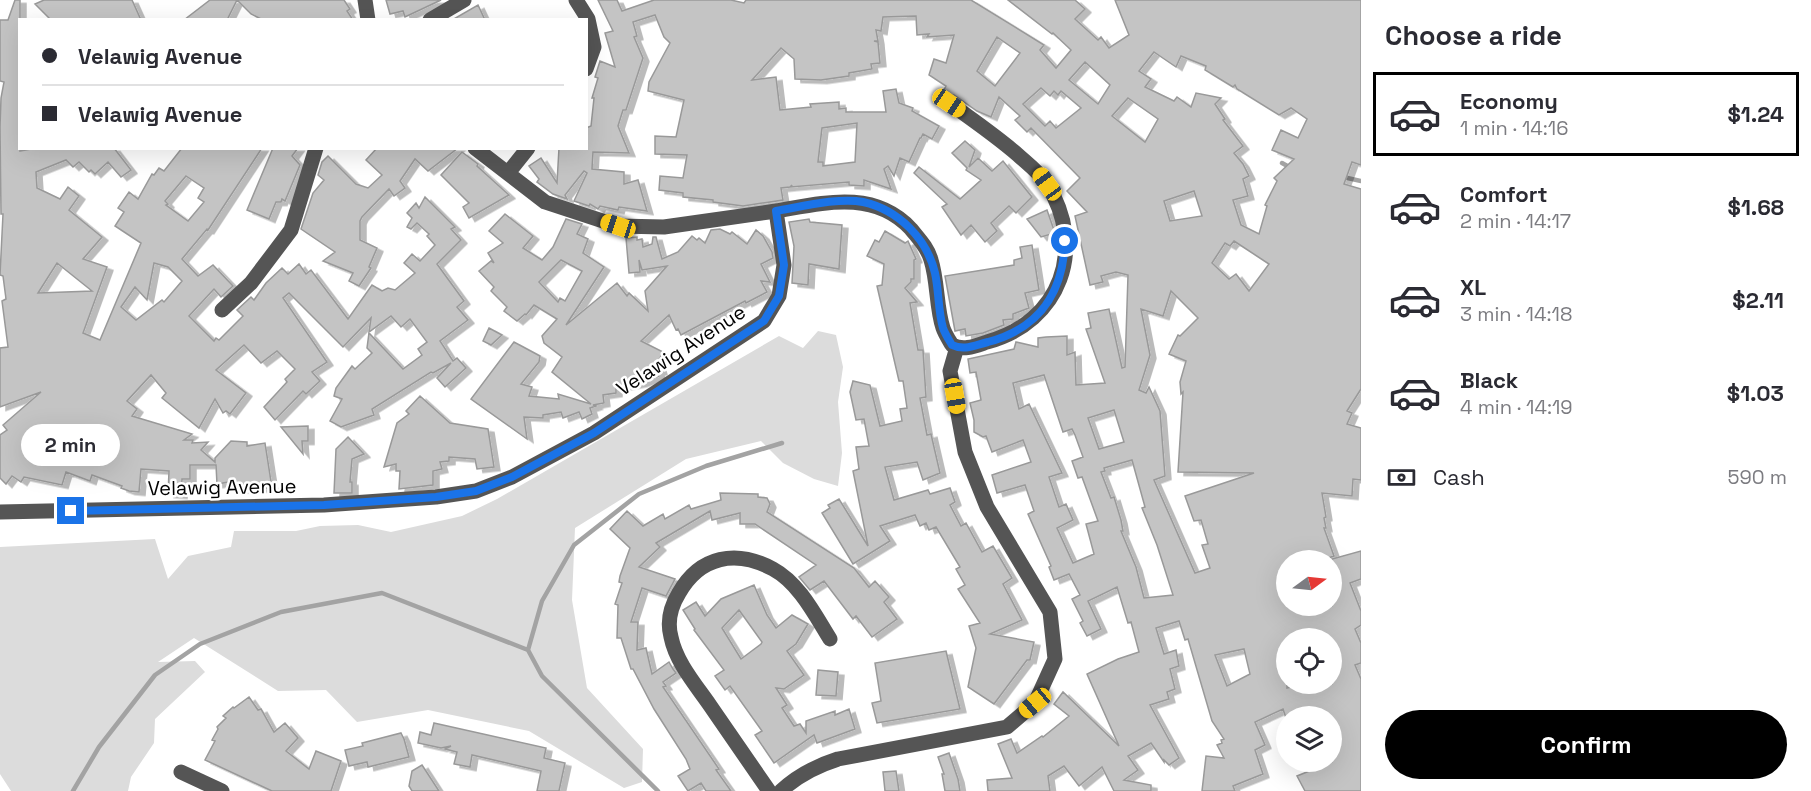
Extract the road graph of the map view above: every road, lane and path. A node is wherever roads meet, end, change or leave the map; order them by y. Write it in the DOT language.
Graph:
graph roads {
  1 [pos="365,0"];
  2 [pos="464,0"];
  3 [pos="576,0"];
  4 [pos="368,18"];
  5 [pos="433,18"];
  6 [pos="587,18"];
  7 [pos="588,19"];
  8 [pos="588,63"];
  9 [pos="949,103"];
  10 [pos="315,150"];
  11 [pos="478,150"];
  12 [pos="526,150"];
  13 [pos="508,173"];
  14 [pos="776,211"];
  15 [pos="222,310"];
  16 [pos="957,347"];
  17 [pos="0,512"];
  18 [pos="830,639"];
  19 [pos="182,772"];
  20 [pos="222,791"];
  21 [pos="769,791"];
  22 [pos="781,791"];
  1 -- 4 [label="street"];
  2 -- 5 [label="street"];
  3 -- 6 [label="street"];
  7 -- 8 [label="street"];
  9 -- 16 [label="street"];
  10 -- 15 [label="street"];
  11 -- 13 [label="street"];
  12 -- 13 [label="street"];
  13 -- 14 [label="street"];
  14 -- 16 [label="street"];
  14 -- 17 [label="street, Velawig Avenue"];
  16 -- 22 [label="street"];
  18 -- 21 [label="street"];
  19 -- 20 [label="street"];
}
